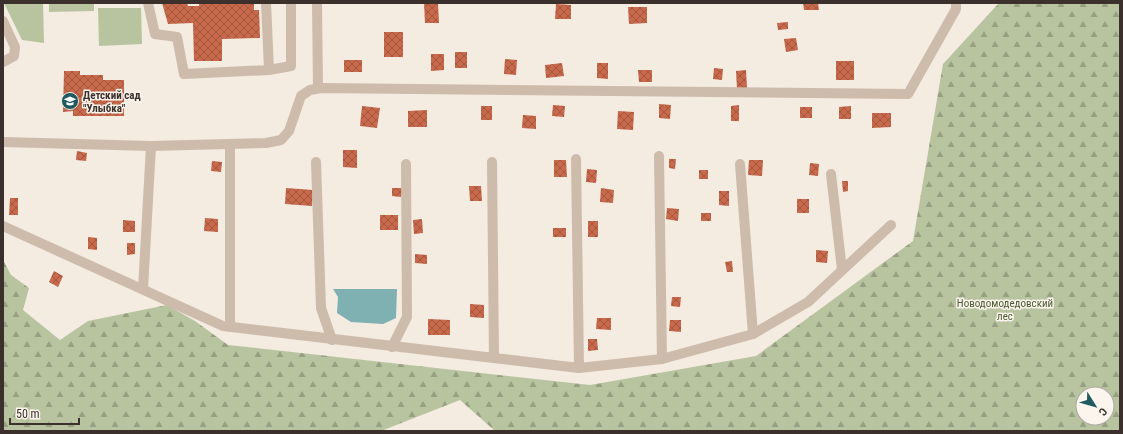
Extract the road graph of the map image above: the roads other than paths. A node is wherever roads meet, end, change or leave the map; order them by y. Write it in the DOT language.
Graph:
graph roads {
  1 [pos="148,3"];
  2 [pos="266,3"];
  3 [pos="291,3"];
  4 [pos="317,3"];
  5 [pos="956,3"];
  6 [pos="3,21"];
  7 [pos="3,62"];
  8 [pos="269,70"];
  9 [pos="318,88"];
  10 [pos="3,142"];
  11 [pos="230,145"];
  12 [pos="151,146"];
  13 [pos="659,156"];
  14 [pos="576,159"];
  15 [pos="316,162"];
  16 [pos="492,162"];
  17 [pos="406,164"];
  18 [pos="740,164"];
  19 [pos="831,174"];
  20 [pos="891,225"];
  21 [pos="3,226"];
  22 [pos="842,270"];
  23 [pos="143,289"];
  24 [pos="230,328"];
  25 [pos="753,334"];
  26 [pos="332,340"];
  27 [pos="392,347"];
  28 [pos="494,358"];
  29 [pos="662,359"];
  30 [pos="578,368"];
  1 -- 8 [label="street"];
  2 -- 8 [label="street"];
  3 -- 8 [label="street"];
  4 -- 9 [label="street"];
  5 -- 9 [label="street"];
  6 -- 7 [label="street"];
  9 -- 11 [label="street"];
  10 -- 12 [label="street"];
  11 -- 12 [label="street"];
  11 -- 24 [label="street"];
  12 -- 23 [label="street"];
  13 -- 29 [label="street"];
  14 -- 30 [label="street"];
  15 -- 26 [label="street"];
  16 -- 28 [label="street"];
  17 -- 27 [label="street"];
  18 -- 25 [label="street"];
  19 -- 22 [label="street"];
  20 -- 22 [label="street"];
  21 -- 23 [label="street"];
  22 -- 25 [label="street"];
  23 -- 24 [label="street"];
  24 -- 26 [label="street"];
  25 -- 29 [label="street"];
  26 -- 27 [label="street"];
  27 -- 28 [label="street"];
  28 -- 30 [label="street"];
  29 -- 30 [label="street"];
}
